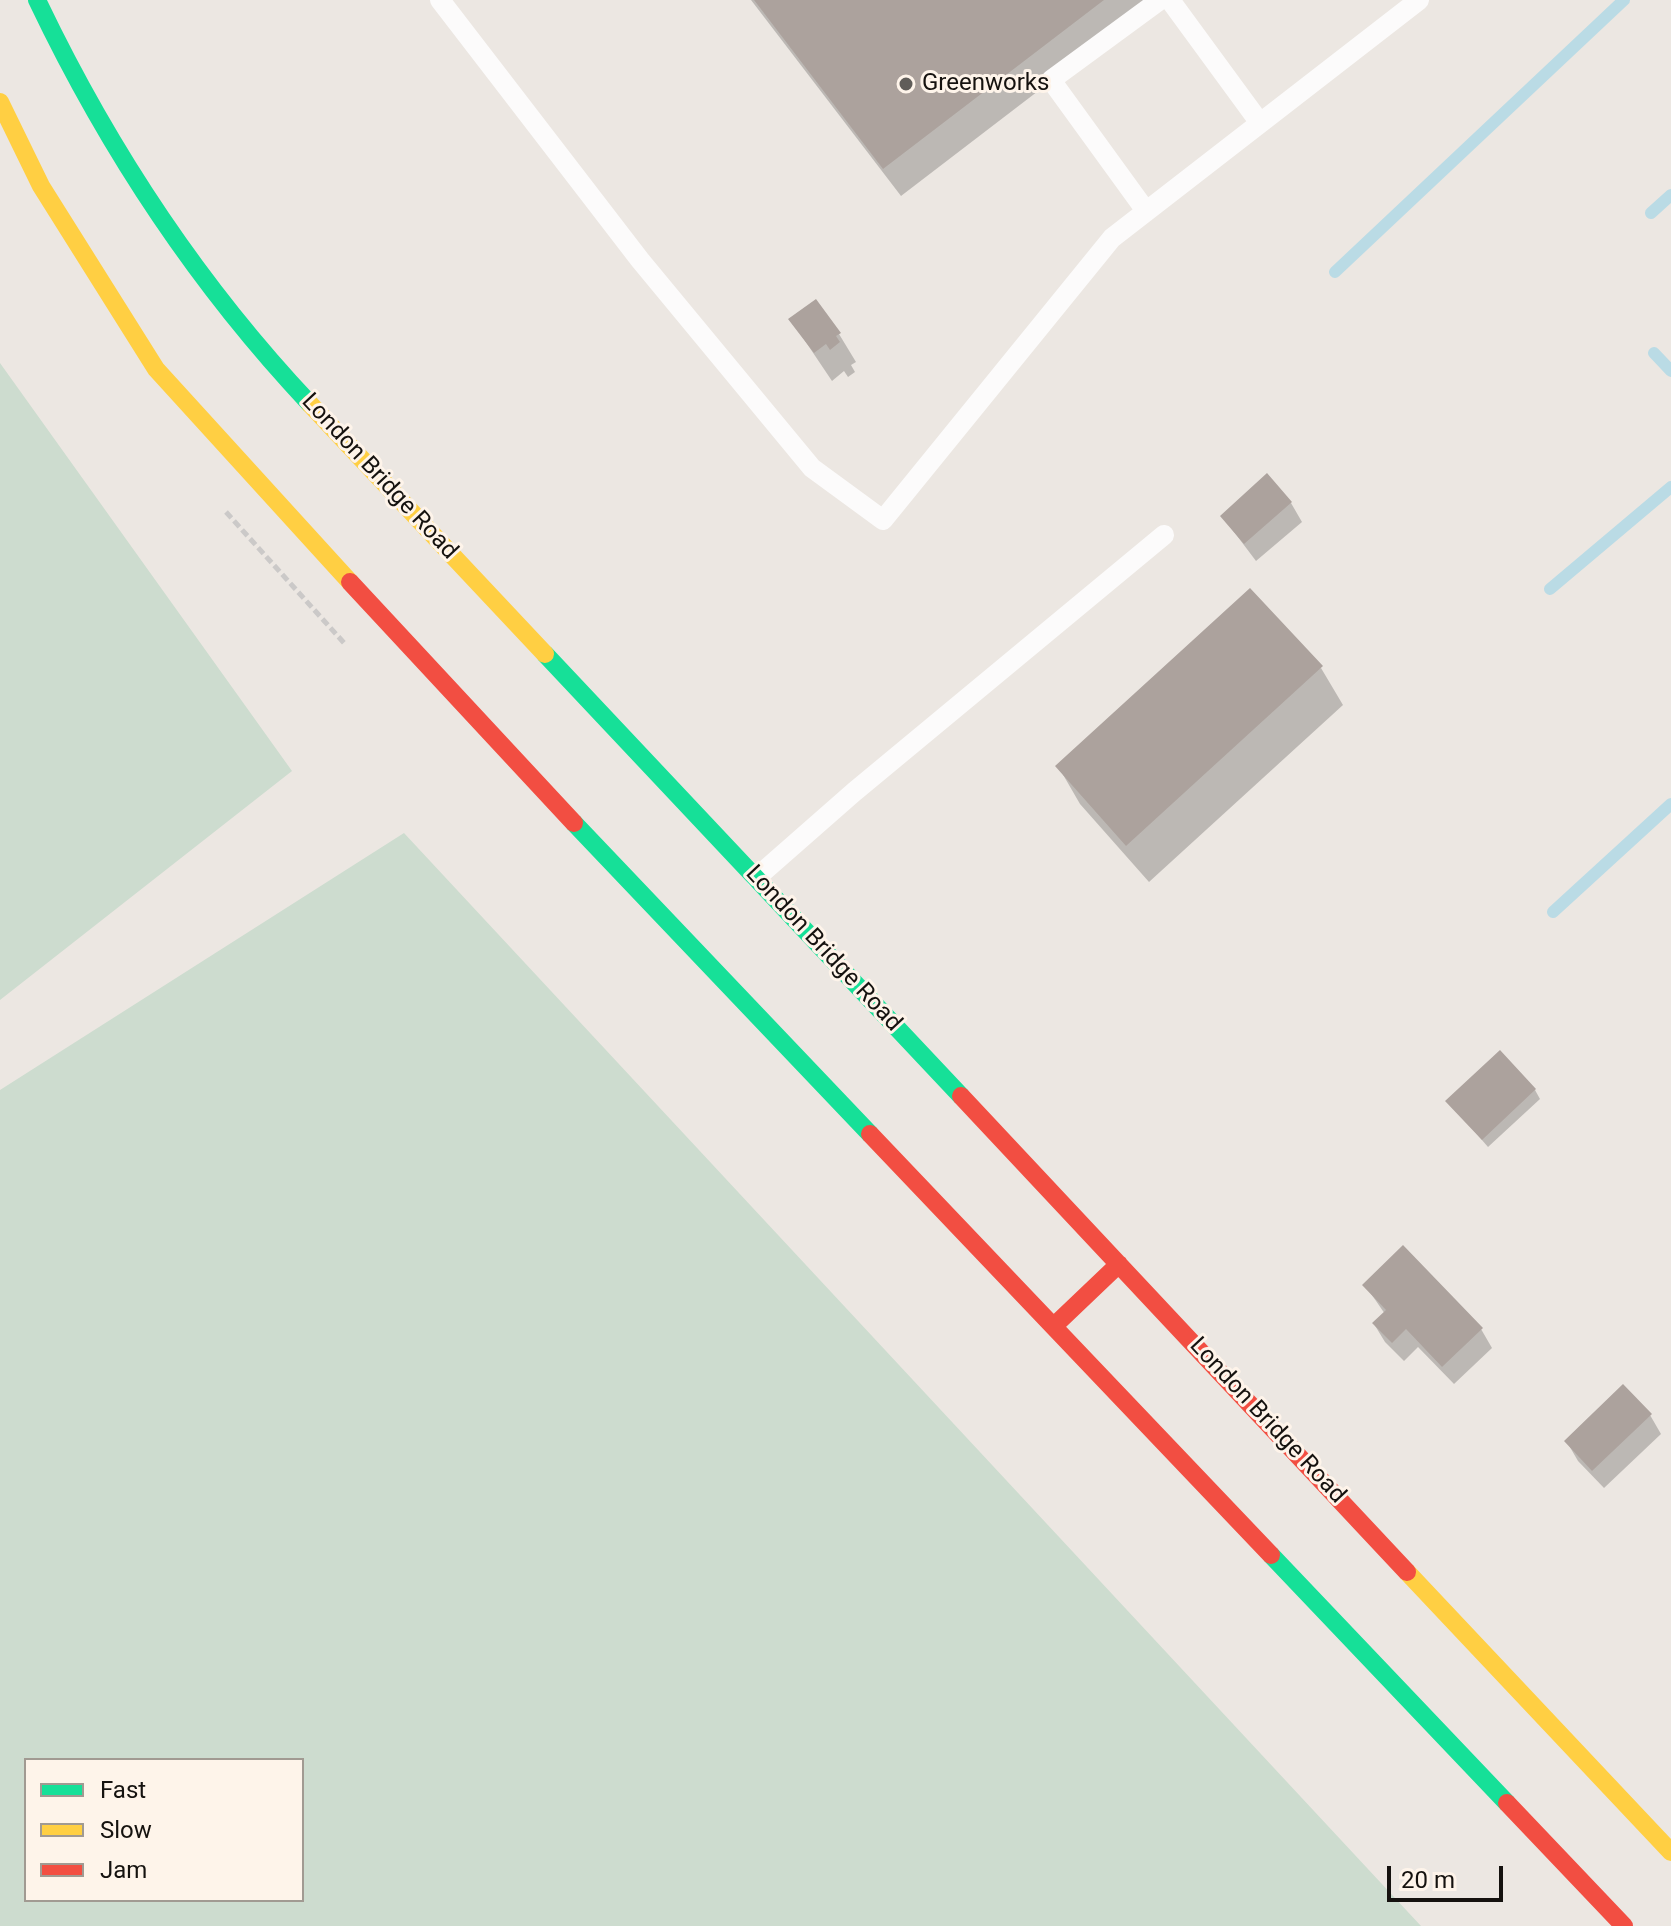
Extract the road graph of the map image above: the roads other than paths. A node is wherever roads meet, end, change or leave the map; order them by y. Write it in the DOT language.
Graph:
graph roads {
  1 [pos="37,0"];
  2 [pos="440,0"];
  3 [pos="1160,0"];
  4 [pos="1170,0"];
  5 [pos="1419,0"];
  6 [pos="0,102"];
  7 [pos="1260,123"];
  8 [pos="1146,211"];
  9 [pos="1164,535"];
  10 [pos="756,878"];
  11 [pos="1119,1264"];
  12 [pos="1055,1325"];
  13 [pos="1671,1852"];
  14 [pos="1624,1926"];
  1 -- 10 [label="main road, London Bridge Road"];
  2 -- 8 [label="lane"];
  3 -- 8 [label="lane"];
  4 -- 7 [label="lane"];
  5 -- 7 [label="lane"];
  6 -- 12 [label="main road"];
  7 -- 8 [label="lane"];
  9 -- 10 [label="lane"];
  10 -- 11 [label="main road, London Bridge Road"];
  11 -- 12 [label="main road"];
  11 -- 13 [label="main road, London Bridge Road"];
  12 -- 14 [label="main road"];
}
